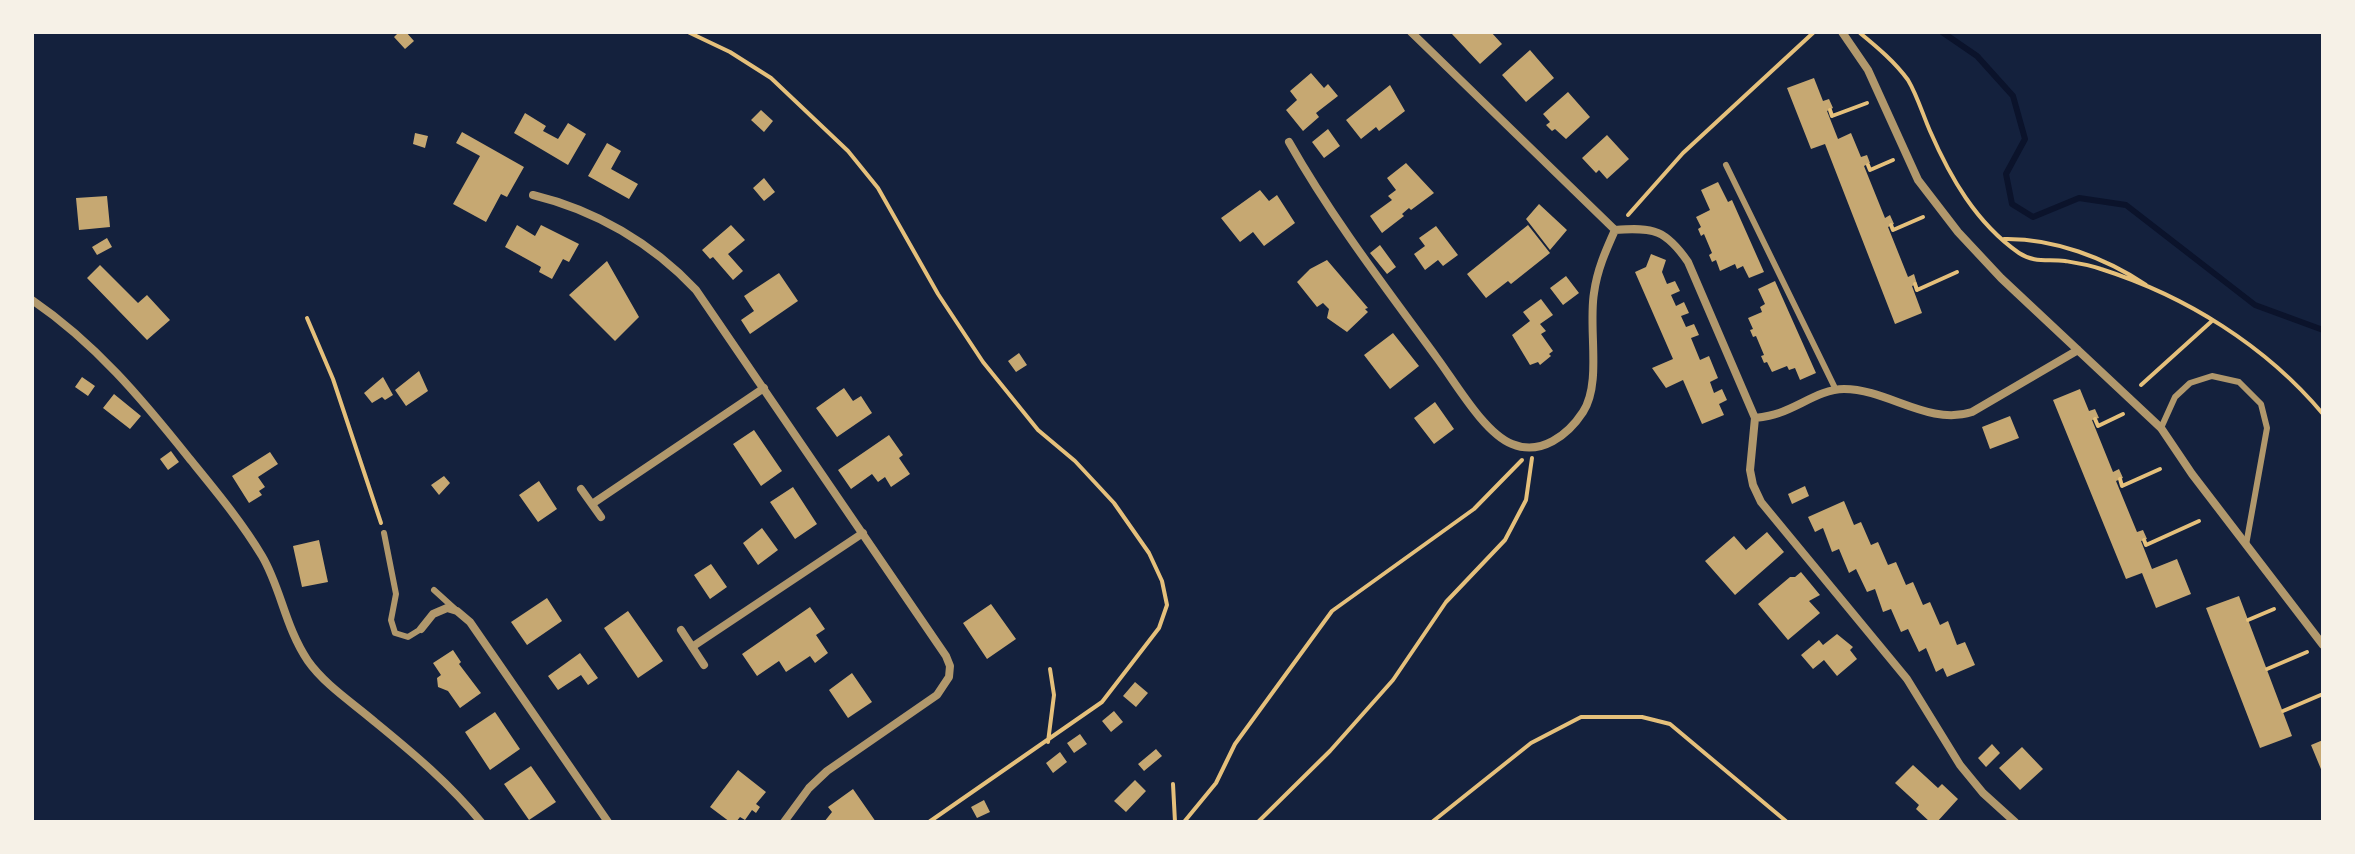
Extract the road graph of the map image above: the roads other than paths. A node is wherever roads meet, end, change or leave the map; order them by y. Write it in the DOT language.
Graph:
graph roads {
  1 [pos="1411,32"];
  2 [pos="1842,32"];
  3 [pos="1289,142"];
  4 [pos="1726,165"];
  5 [pos="533,195"];
  6 [pos="1615,230"];
  7 [pos="32,300"];
  8 [pos="2078,350"];
  9 [pos="764,388"];
  10 [pos="1836,390"];
  11 [pos="1755,418"];
  12 [pos="2161,428"];
  13 [pos="581,489"];
  14 [pos="592,504"];
  15 [pos="601,517"];
  16 [pos="384,533"];
  17 [pos="863,533"];
  18 [pos="2246,545"];
  19 [pos="434,590"];
  20 [pos="457,611"];
  21 [pos="421,629"];
  22 [pos="681,630"];
  23 [pos="2323,645"];
  24 [pos="692,647"];
  25 [pos="704,665"];
  26 [pos="481,822"];
  27 [pos="608,822"];
  28 [pos="784,822"];
  29 [pos="2015,822"];
  1 -- 6 [label="street"];
  2 -- 8 [label="street"];
  3 -- 6 [label="street"];
  4 -- 10 [label="lane"];
  5 -- 9 [label="street"];
  6 -- 11 [label="street"];
  7 -- 26 [label="street"];
  8 -- 10 [label="street"];
  8 -- 12 [label="street"];
  9 -- 14 [label="street"];
  9 -- 17 [label="street"];
  10 -- 11 [label="street"];
  11 -- 29 [label="street"];
  12 -- 18 [label="street"];
  12 -- 18 [label="lane"];
  13 -- 14 [label="street"];
  14 -- 15 [label="street"];
  16 -- 21 [label="lane"];
  17 -- 24 [label="street"];
  17 -- 28 [label="street"];
  18 -- 23 [label="street"];
  19 -- 20 [label="lane"];
  20 -- 21 [label="street"];
  20 -- 27 [label="street"];
  22 -- 24 [label="street"];
  24 -- 25 [label="street"];
}
